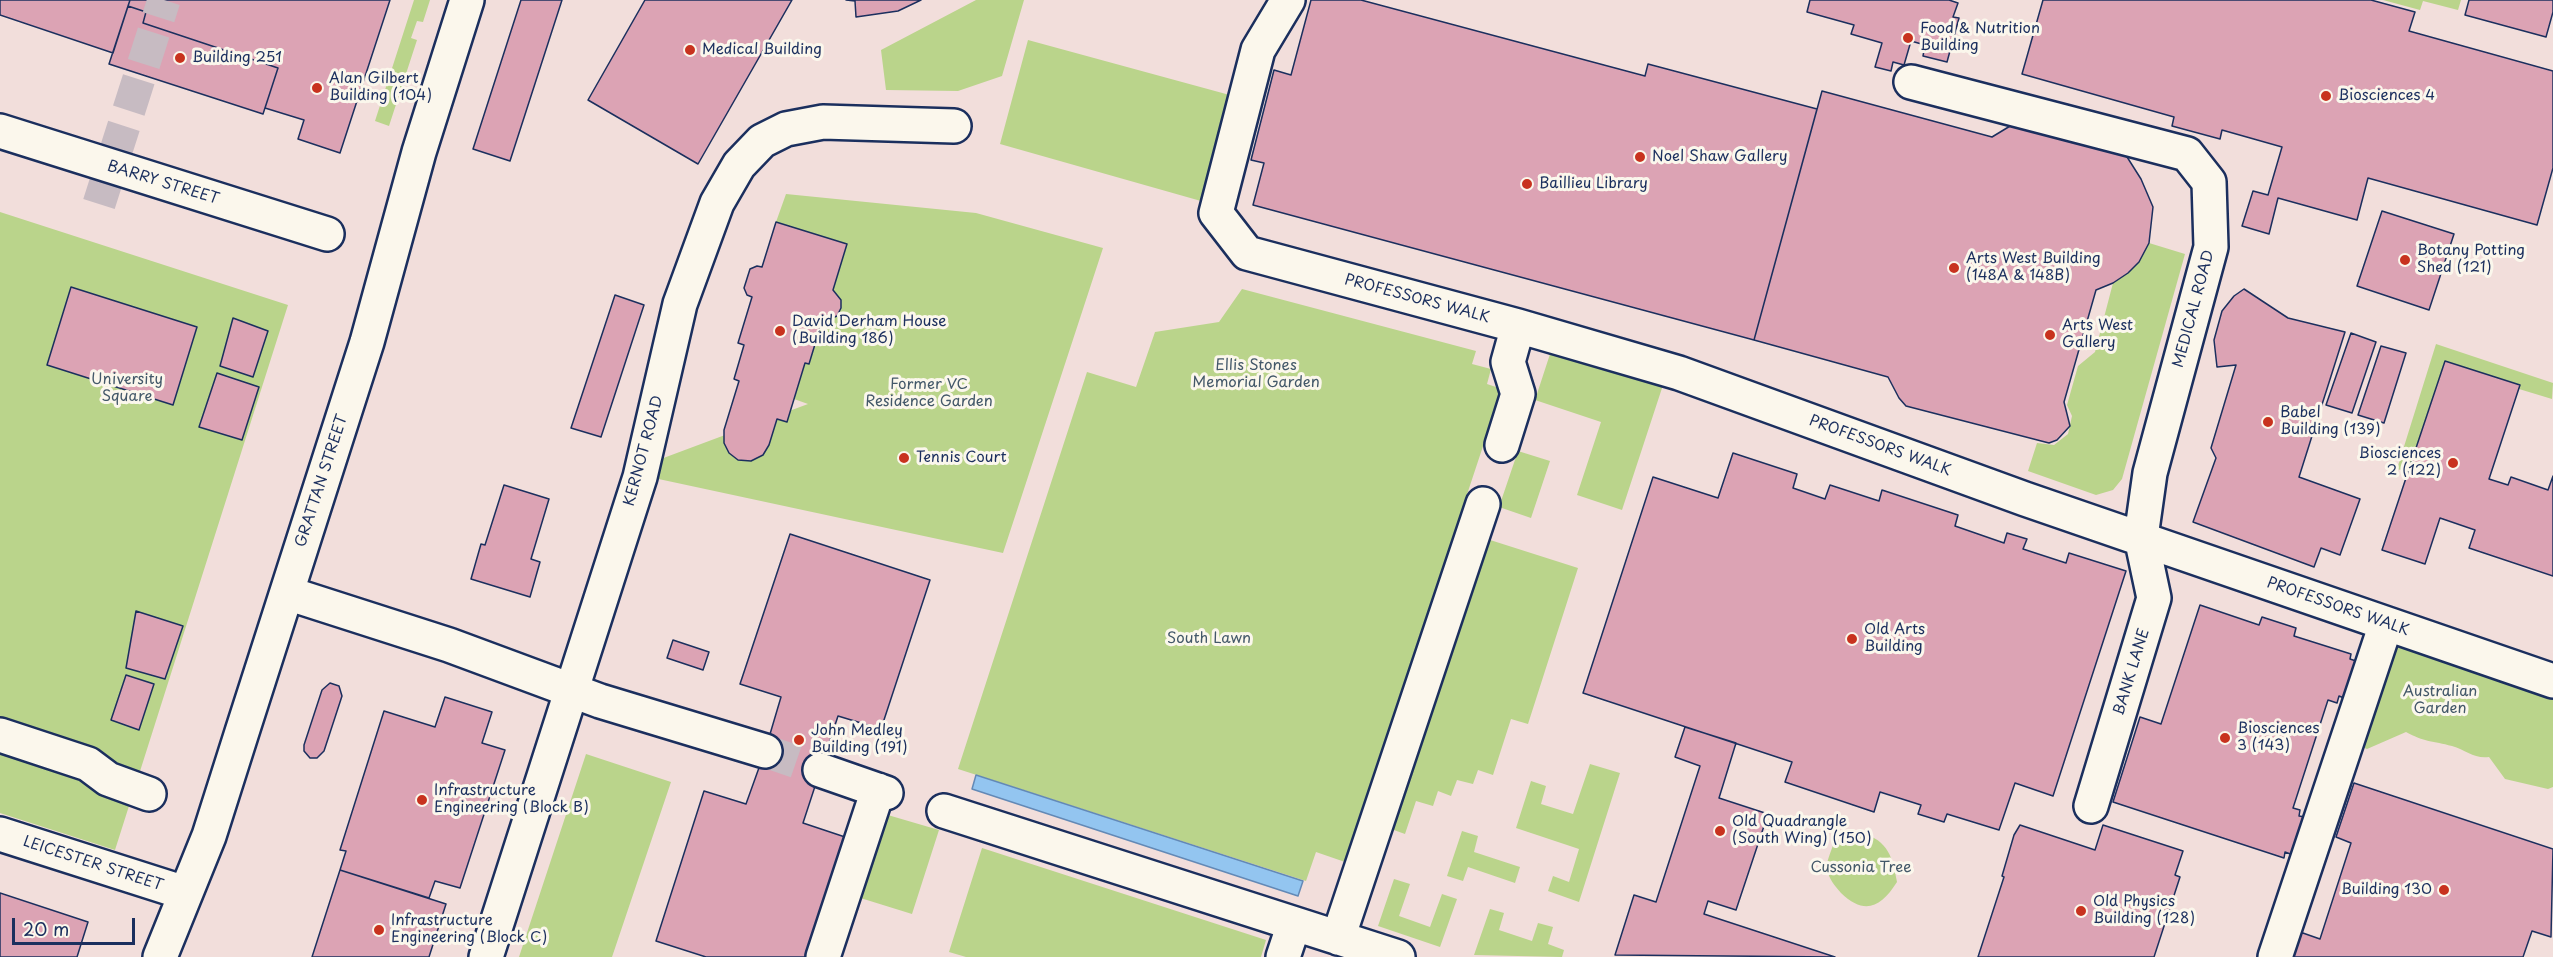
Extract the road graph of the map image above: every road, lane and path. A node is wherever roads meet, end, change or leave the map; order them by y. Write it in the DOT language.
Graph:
graph roads {
  1 [pos="467,0"];
  2 [pos="1288,0"];
  3 [pos="1911,82"];
  4 [pos="954,126"];
  5 [pos="0,131"];
  6 [pos="327,234"];
  7 [pos="1518,326"];
  8 [pos="1502,445"];
  9 [pos="1483,504"];
  10 [pos="2141,537"];
  11 [pos="287,593"];
  12 [pos="2386,624"];
  13 [pos="2553,681"];
  14 [pos="571,691"];
  15 [pos="0,735"];
  16 [pos="765,751"];
  17 [pos="820,770"];
  18 [pos="149,794"];
  19 [pos="2091,806"];
  20 [pos="944,811"];
  21 [pos="0,834"];
  22 [pos="185,893"];
  23 [pos="1294,924"];
  24 [pos="1338,938"];
  25 [pos="160,957"];
  26 [pos="486,957"];
  27 [pos="823,957"];
  28 [pos="1283,957"];
  29 [pos="1398,957"];
  30 [pos="2275,957"];
  1 -- 11 [label="street, GRATTAN STREET"];
  2 -- 7 [label="street, PROFESSORS WALK"];
  3 -- 10 [label="street, MEDICAL ROAD"];
  4 -- 14 [label="street, KERNOT ROAD"];
  5 -- 6 [label="street, BARRY STREET"];
  7 -- 8 [label="street"];
  7 -- 10 [label="street, PROFESSORS WALK"];
  9 -- 24 [label="street"];
  10 -- 12 [label="street, PROFESSORS WALK"];
  10 -- 19 [label="street, BANK LANE"];
  11 -- 14 [label="street"];
  11 -- 22 [label="street, GRATTAN STREET"];
  12 -- 13 [label="street, PROFESSORS WALK"];
  12 -- 30 [label="street"];
  14 -- 16 [label="street"];
  14 -- 26 [label="street, KERNOT ROAD"];
  15 -- 18 [label="street"];
  17 -- 27 [label="street"];
  20 -- 23 [label="street"];
  21 -- 22 [label="street, LEICESTER STREET"];
  22 -- 25 [label="street, GRATTAN STREET"];
  23 -- 24 [label="street"];
  23 -- 28 [label="street"];
  24 -- 29 [label="street"];
}
